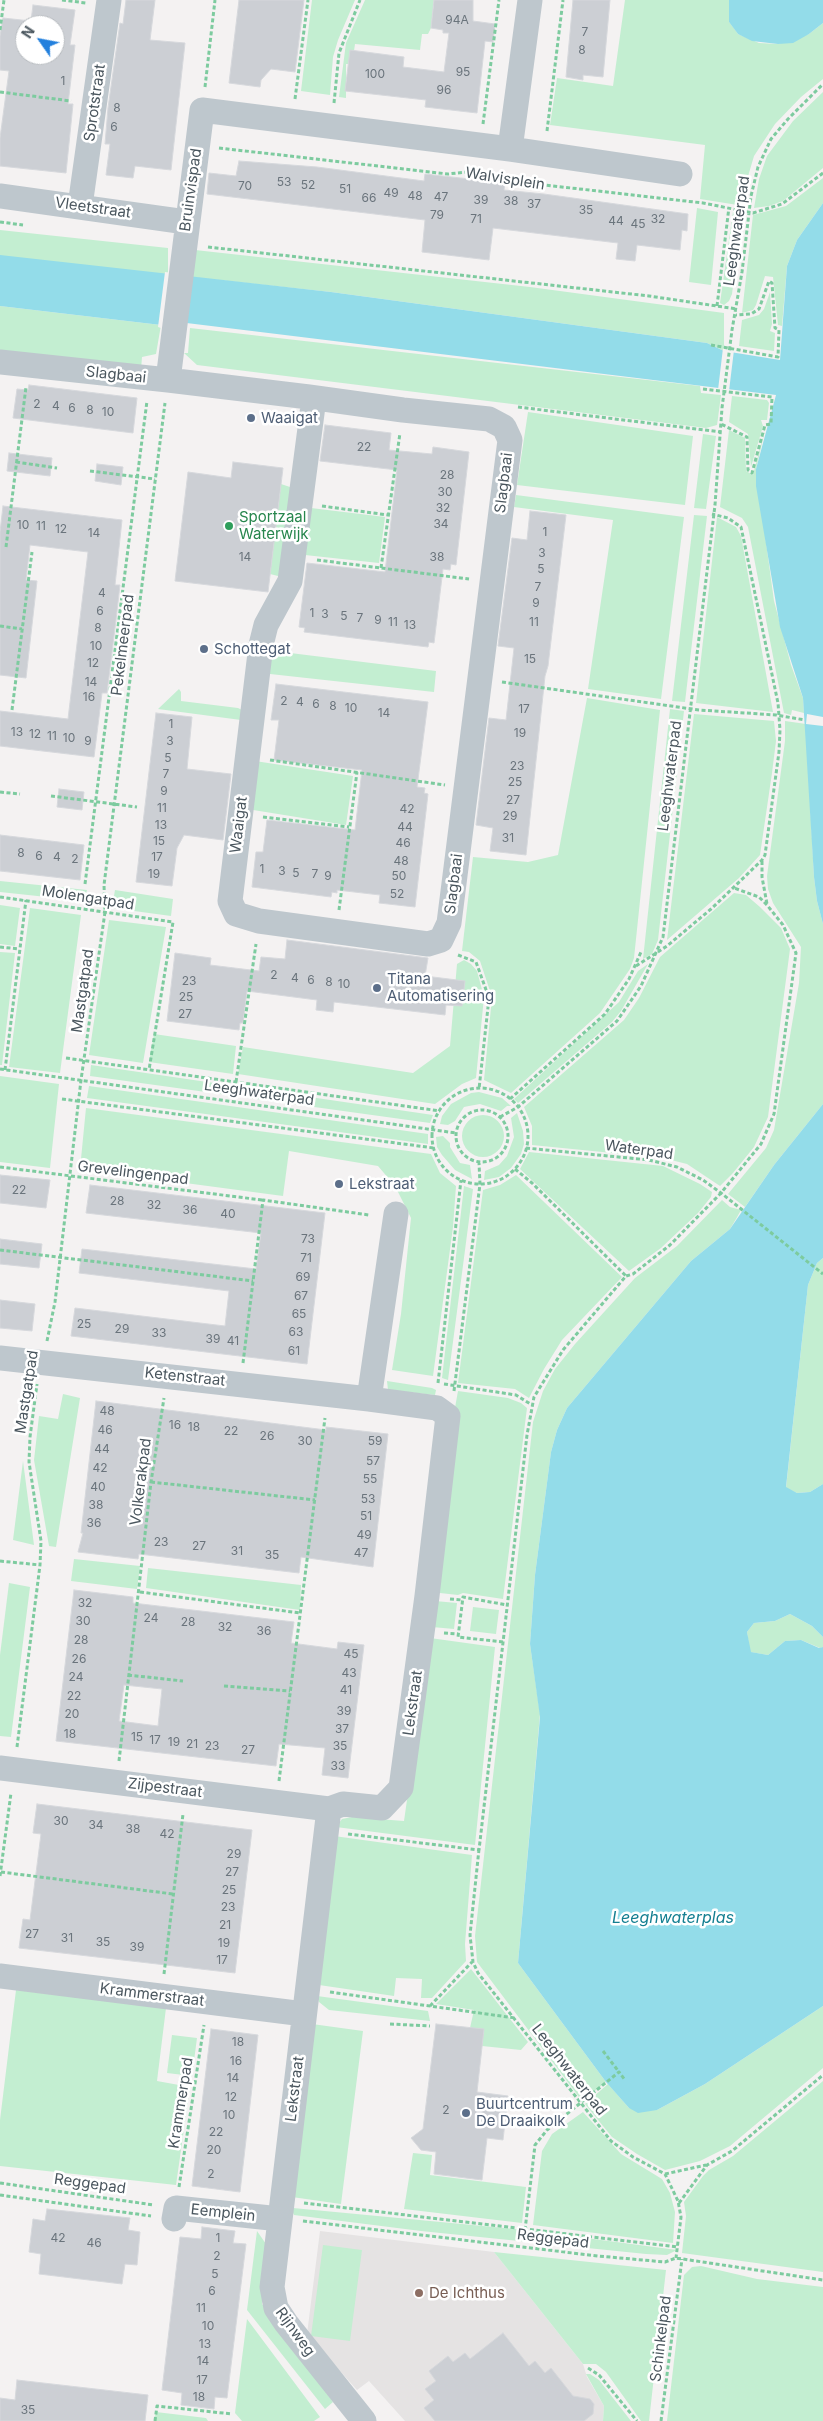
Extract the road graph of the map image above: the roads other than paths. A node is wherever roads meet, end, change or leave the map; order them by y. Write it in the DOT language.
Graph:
graph roads {
  1 [pos="109,0"];
  2 [pos="530,0"];
  3 [pos="202,110"];
  4 [pos="510,149"];
  5 [pos="680,174"];
  6 [pos="0,196"];
  7 [pos="80,206"];
  8 [pos="184,245"];
  9 [pos="0,362"];
  10 [pos="159,379"];
  11 [pos="314,398"];
  12 [pos="435,942"];
  13 [pos="396,1214"];
  14 [pos="0,1358"];
  15 [pos="369,1400"];
  16 [pos="7,1769"];
  17 [pos="328,1820"];
  18 [pos="0,1976"];
  19 [pos="304,2014"];
  20 [pos="289,2207"];
  21 [pos="175,2213"];
  22 [pos="364,2421"];
  1 -- 7 [label="street, Sprotstraat"];
  2 -- 4 [label="street, Walvisplein"];
  3 -- 4 [label="street, Walvisplein"];
  3 -- 8 [label="street, Bruinvispad"];
  4 -- 5 [label="street, Walvisplein"];
  6 -- 7 [label="street, Vleetstraat"];
  7 -- 8 [label="street, Vleetstraat"];
  8 -- 10 [label="street, Bruinvispad"];
  9 -- 10 [label="street, Slagbaai"];
  10 -- 11 [label="street, Slagbaai"];
  11 -- 12 [label="street, Slagbaai"];
  11 -- 12 [label="street, Waaigat"];
  13 -- 15 [label="street"];
  14 -- 15 [label="street, Ketenstraat"];
  15 -- 17 [label="street, Lekstraat"];
  16 -- 17 [label="street, Zijpestraat"];
  17 -- 19 [label="street, Lekstraat"];
  18 -- 19 [label="street, Krammerstraat"];
  19 -- 20 [label="street, Lekstraat"];
  20 -- 21 [label="street, Eemplein"];
  20 -- 22 [label="street, Rijnweg"];
}
